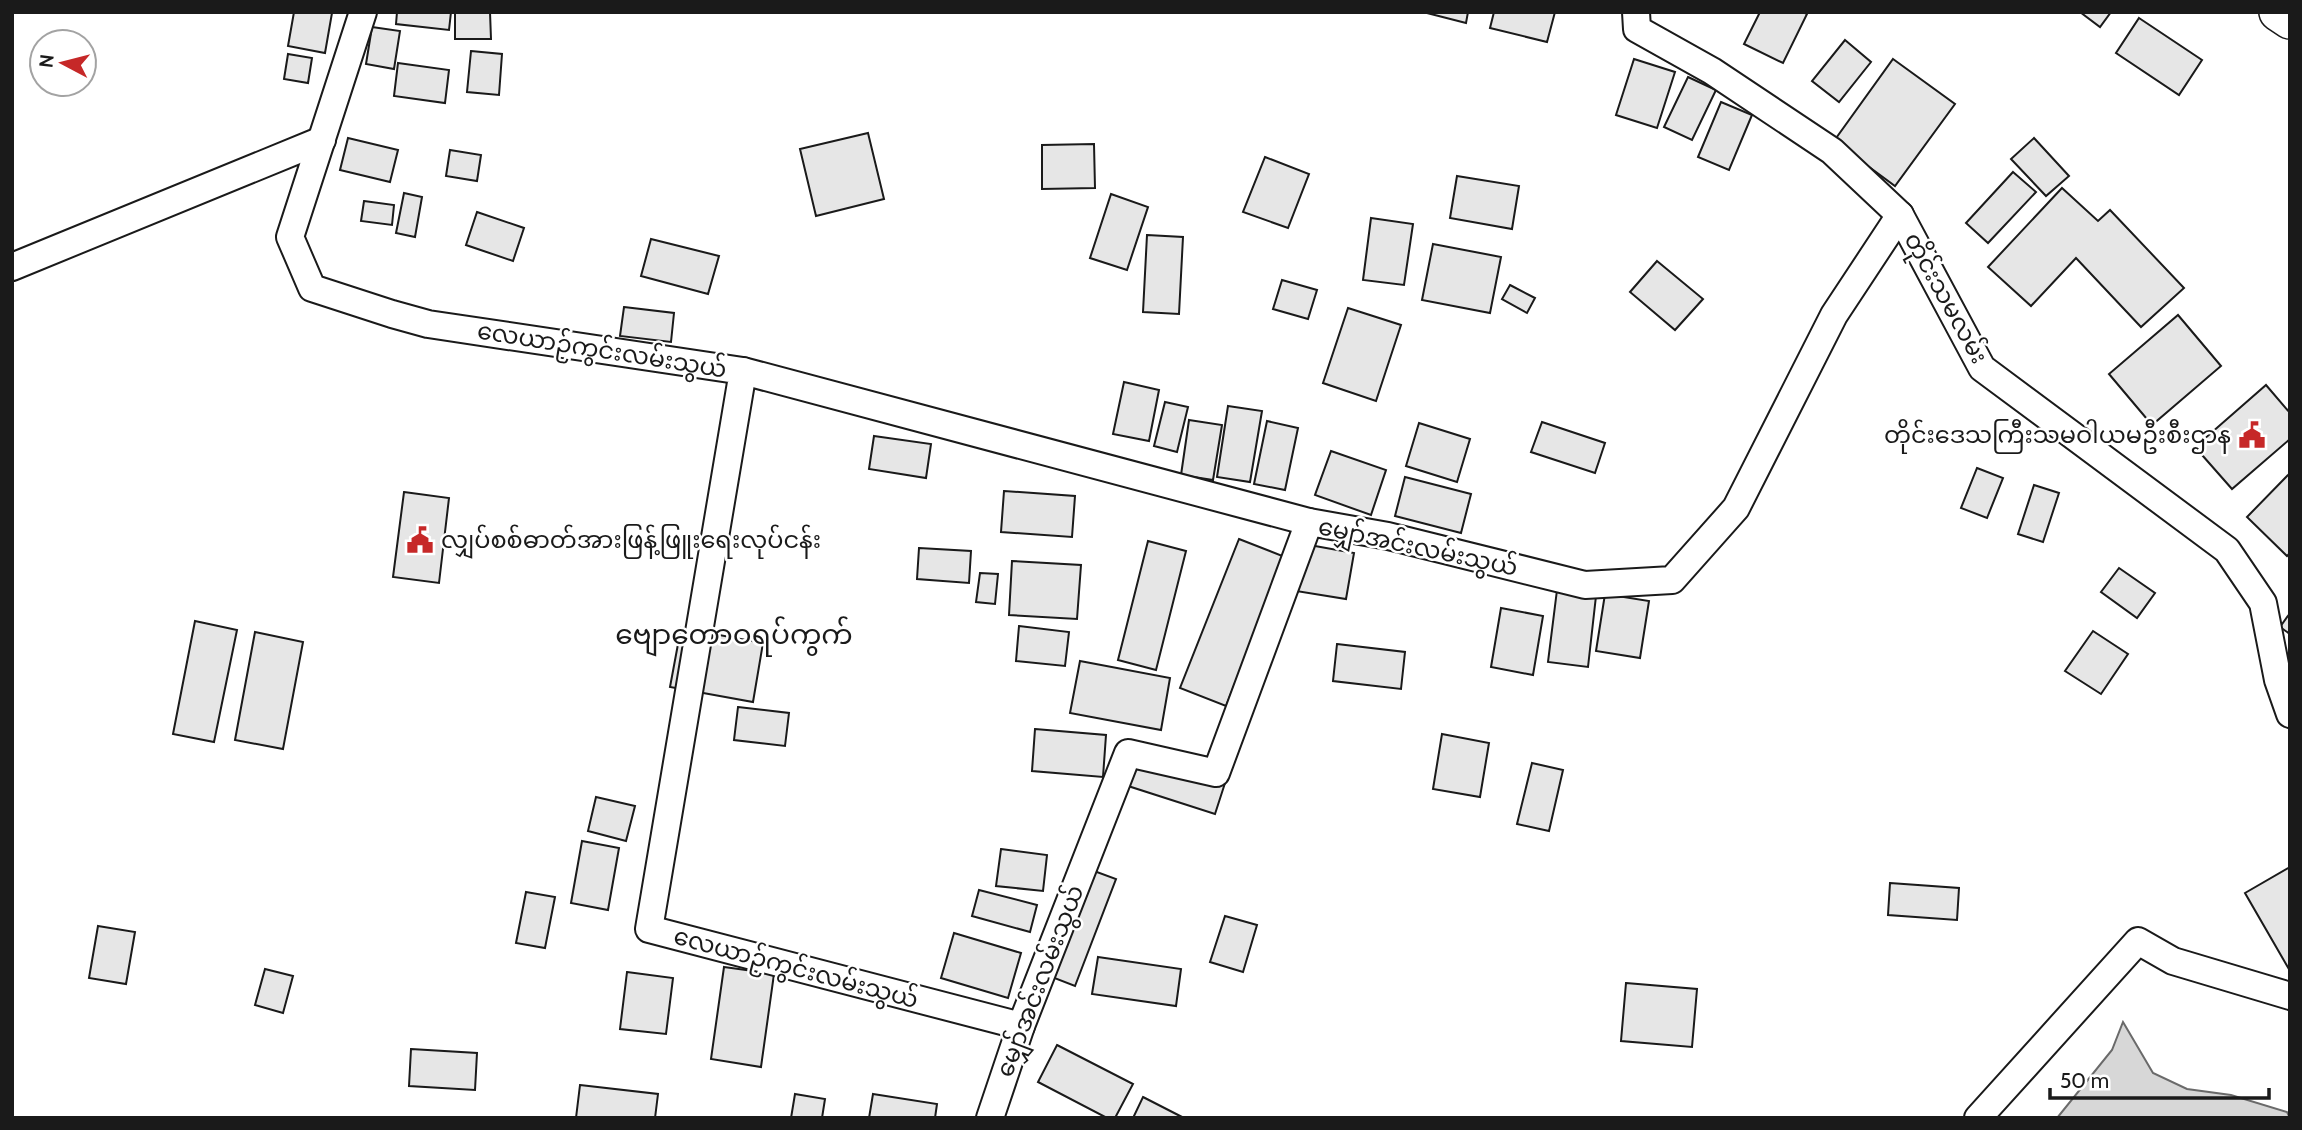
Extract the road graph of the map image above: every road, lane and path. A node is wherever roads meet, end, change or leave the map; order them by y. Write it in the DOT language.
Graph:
graph roads {
  1 [pos="363,12"];
  2 [pos="1636,12"];
  3 [pos="2278,12"];
  4 [pos="2290,20"];
  5 [pos="322,140"];
  6 [pos="1899,215"];
  7 [pos="12,267"];
  8 [pos="743,371"];
  9 [pos="1309,522"];
  10 [pos="2290,714"];
  11 [pos="2290,996"];
  12 [pos="1021,1026"];
  13 [pos="990,1118"];
  14 [pos="1978,1118"];
  1 -- 5 [label="street, လေယာဉ်ကွင်းလမ်းသွယ်"];
  2 -- 6 [label="street, တိုင်းသမလမ်း"];
  3 -- 4 [label="street"];
  5 -- 7 [label="street"];
  5 -- 8 [label="street, လေယာဉ်ကွင်းလမ်းသွယ်"];
  6 -- 9 [label="street, မျှော်အင်းလမ်းသွယ်"];
  6 -- 10 [label="street, တိုင်းသမလမ်း"];
  8 -- 9 [label="street"];
  8 -- 12 [label="street, လေယာဉ်ကွင်းလမ်းသွယ်"];
  9 -- 12 [label="street, မျှော်အင်းလမ်းသွယ်"];
  11 -- 14 [label="street"];
  12 -- 13 [label="street, မျှော်အင်းလမ်းသွယ်"];
}
